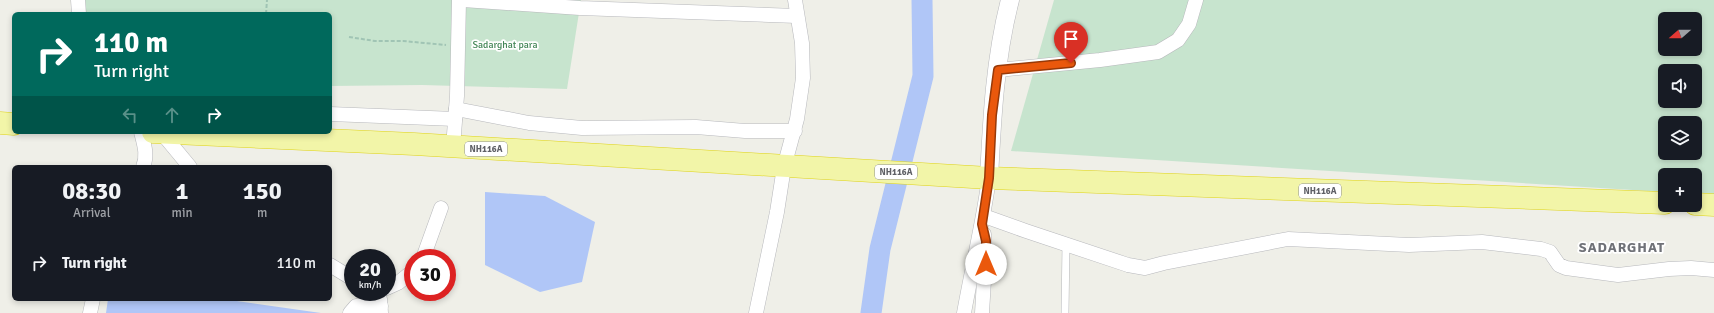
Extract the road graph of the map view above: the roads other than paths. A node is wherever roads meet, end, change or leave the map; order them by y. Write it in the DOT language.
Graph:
graph roads {
  1 [pos="78,0"];
  2 [pos="459,0"];
  3 [pos="463,0"];
  4 [pos="795,0"];
  5 [pos="1010,0"];
  6 [pos="1196,0"];
  7 [pos="580,4"];
  8 [pos="79,12"];
  9 [pos="797,16"];
  10 [pos="998,70"];
  11 [pos="332,114"];
  12 [pos="456,114"];
  13 [pos="795,131"];
  14 [pos="141,134"];
  15 [pos="163,134"];
  16 [pos="200,134"];
  17 [pos="453,147"];
  18 [pos="144,165"];
  19 [pos="188,165"];
  20 [pos="784,167"];
  21 [pos="982,177"];
  22 [pos="1658,203"];
  23 [pos="1702,204"];
  24 [pos="1714,205"];
  25 [pos="441,208"];
  26 [pos="983,220"];
  27 [pos="1066,244"];
  28 [pos="426,249"];
  29 [pos="332,266"];
  30 [pos="1714,270"];
  31 [pos="344,274"];
  32 [pos="404,278"];
  33 [pos="396,285"];
  34 [pos="93,301"];
  35 [pos="371,301"];
  36 [pos="90,313"];
  37 [pos="350,313"];
  38 [pos="756,313"];
  39 [pos="964,313"];
  40 [pos="982,313"];
  41 [pos="1065,313"];
  1 -- 8 [label="street"];
  2 -- 12 [label="street"];
  3 -- 7 [label="street"];
  4 -- 9 [label="street"];
  5 -- 10 [label="street"];
  6 -- 10 [label="street"];
  7 -- 9 [label="street"];
  9 -- 13 [label="street"];
  10 -- 21 [label="street"];
  11 -- 12 [label="street"];
  12 -- 13 [label="street"];
  12 -- 17 [label="street"];
  13 -- 20 [label="street"];
  14 -- 18 [label="street"];
  15 -- 19 [label="street"];
  16 -- 17 [label="highway, NH116A"];
  17 -- 20 [label="highway, NH116A"];
  20 -- 21 [label="highway, NH116A"];
  20 -- 38 [label="street"];
  21 -- 22 [label="highway, NH116A"];
  21 -- 26 [label="street"];
  23 -- 24 [label="highway"];
  25 -- 28 [label="street"];
  26 -- 27 [label="street"];
  26 -- 39 [label="street"];
  26 -- 40 [label="street"];
  27 -- 30 [label="street"];
  27 -- 41 [label="lane"];
  29 -- 31 [label="street"];
  32 -- 33 [label="street"];
  34 -- 36 [label="street"];
  35 -- 37 [label="street"];
}
